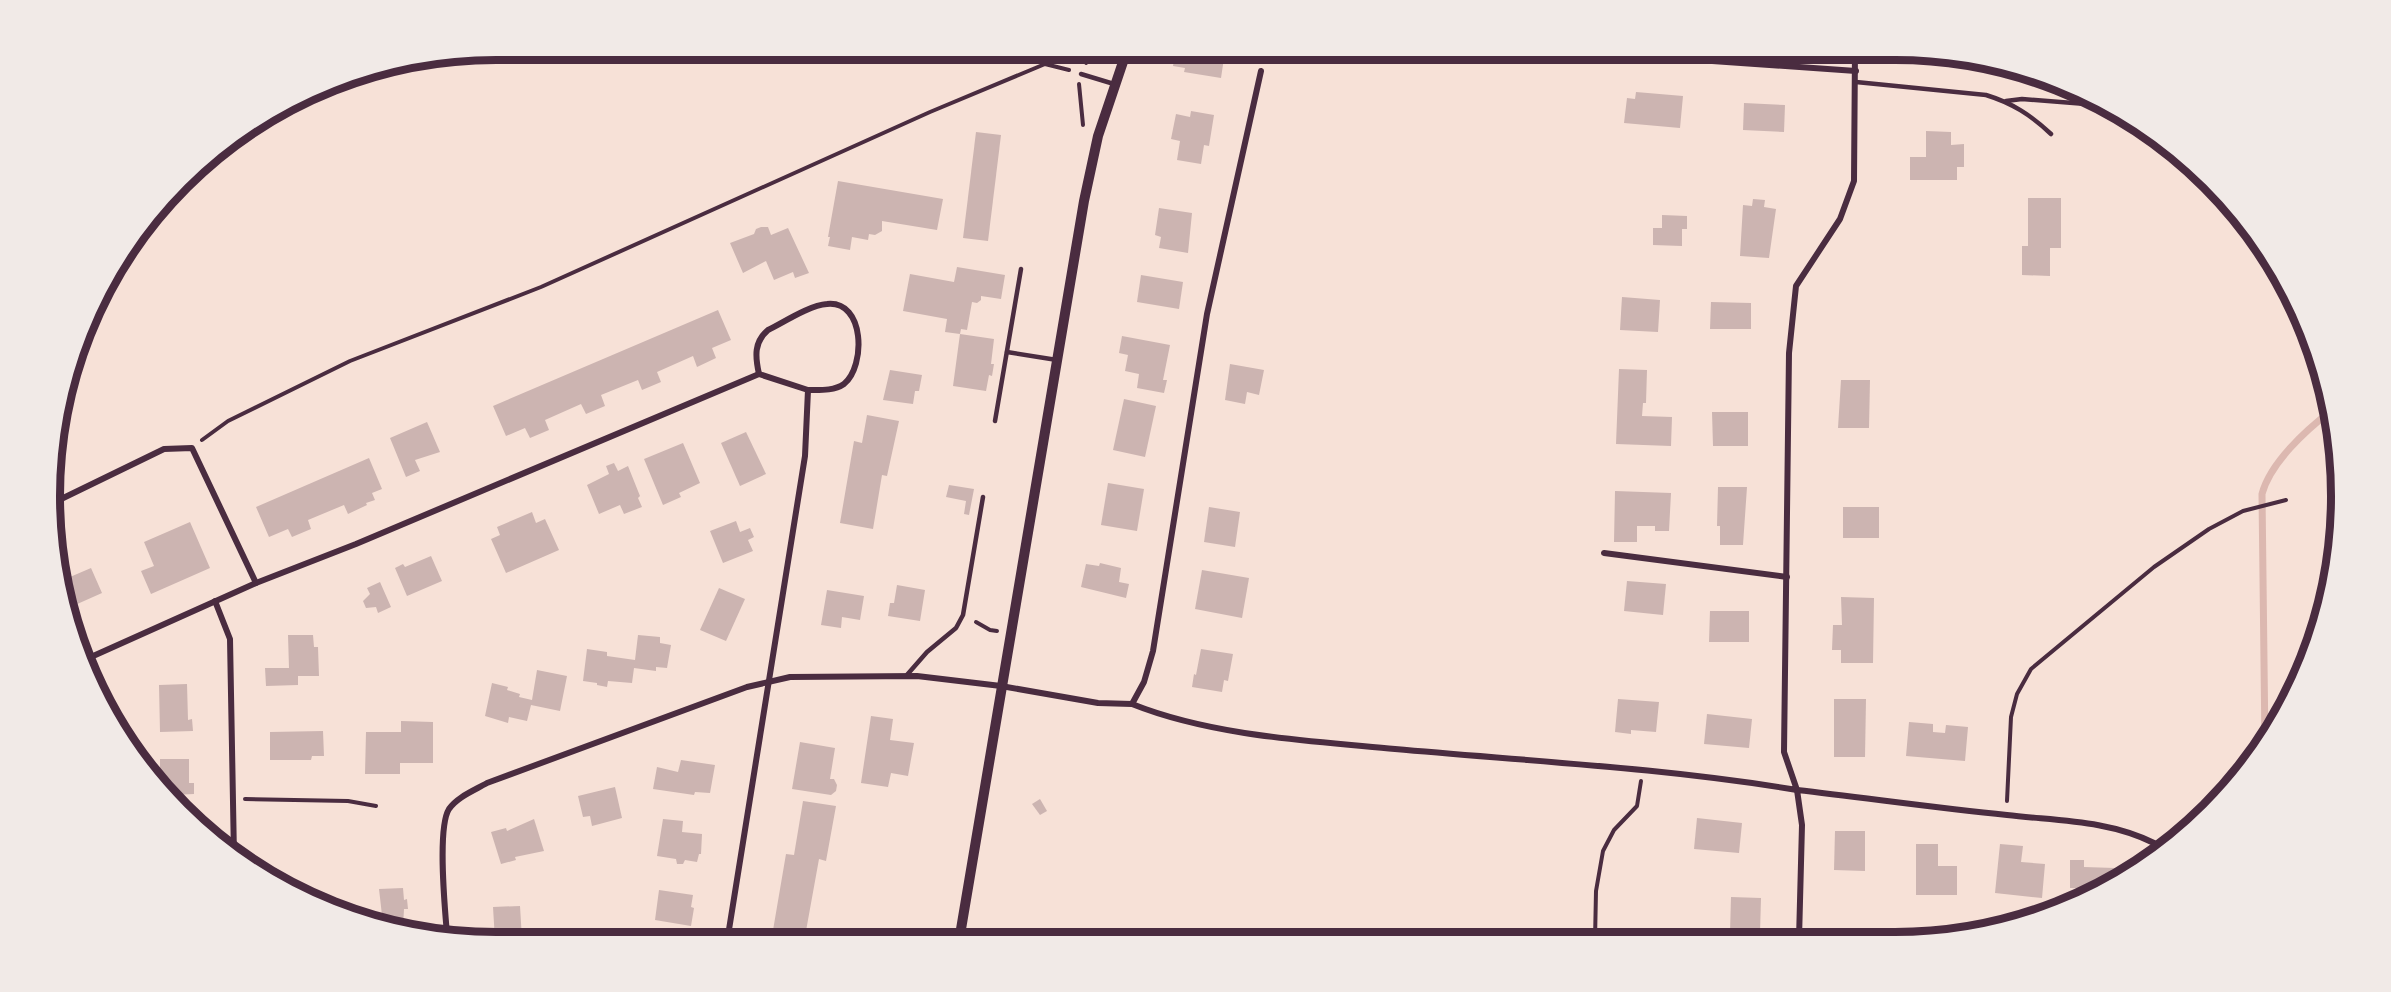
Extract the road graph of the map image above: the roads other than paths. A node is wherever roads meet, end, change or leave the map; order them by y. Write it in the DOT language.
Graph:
graph roads {
  1 [pos="1123,60"];
  2 [pos="1698,60"];
  3 [pos="1855,60"];
  4 [pos="1261,71"];
  5 [pos="1856,71"];
  6 [pos="1082,74"];
  7 [pos="1856,82"];
  8 [pos="1114,84"];
  9 [pos="2006,101"];
  10 [pos="2086,104"];
  11 [pos="2050,134"];
  12 [pos="1021,269"];
  13 [pos="1007,352"];
  14 [pos="1057,360"];
  15 [pos="759,374"];
  16 [pos="808,390"];
  17 [pos="995,422"];
  18 [pos="983,497"];
  19 [pos="60,499"];
  20 [pos="1604,553"];
  21 [pos="1788,577"];
  22 [pos="256,583"];
  23 [pos="215,601"];
  24 [pos="91,657"];
  25 [pos="906,676"];
  26 [pos="768,681"];
  27 [pos="1001,686"];
  28 [pos="1132,704"];
  29 [pos="1797,790"];
  30 [pos="234,844"];
  31 [pos="2155,846"];
  32 [pos="447,929"];
  33 [pos="729,932"];
  34 [pos="960,932"];
  35 [pos="1798,932"];
  1 -- 8 [label="street"];
  2 -- 5 [label="street"];
  3 -- 5 [label="street"];
  4 -- 28 [label="street"];
  5 -- 7 [label="street"];
  6 -- 8 [label="lane"];
  7 -- 9 [label="lane"];
  7 -- 21 [label="street"];
  8 -- 14 [label="street"];
  9 -- 10 [label="lane"];
  9 -- 11 [label="lane"];
  12 -- 13 [label="lane"];
  13 -- 14 [label="lane"];
  13 -- 17 [label="lane"];
  14 -- 27 [label="street"];
  15 -- 16 [label="street"];
  15 -- 16 [label="street"];
  15 -- 22 [label="street"];
  16 -- 26 [label="street"];
  18 -- 25 [label="lane"];
  19 -- 22 [label="street"];
  20 -- 21 [label="street"];
  21 -- 29 [label="street"];
  22 -- 23 [label="street"];
  23 -- 24 [label="street"];
  23 -- 30 [label="street"];
  25 -- 26 [label="street"];
  25 -- 27 [label="street"];
  26 -- 32 [label="street"];
  26 -- 33 [label="street"];
  27 -- 28 [label="street"];
  27 -- 34 [label="street"];
  28 -- 29 [label="street"];
  29 -- 31 [label="street"];
  29 -- 35 [label="street"];
}
